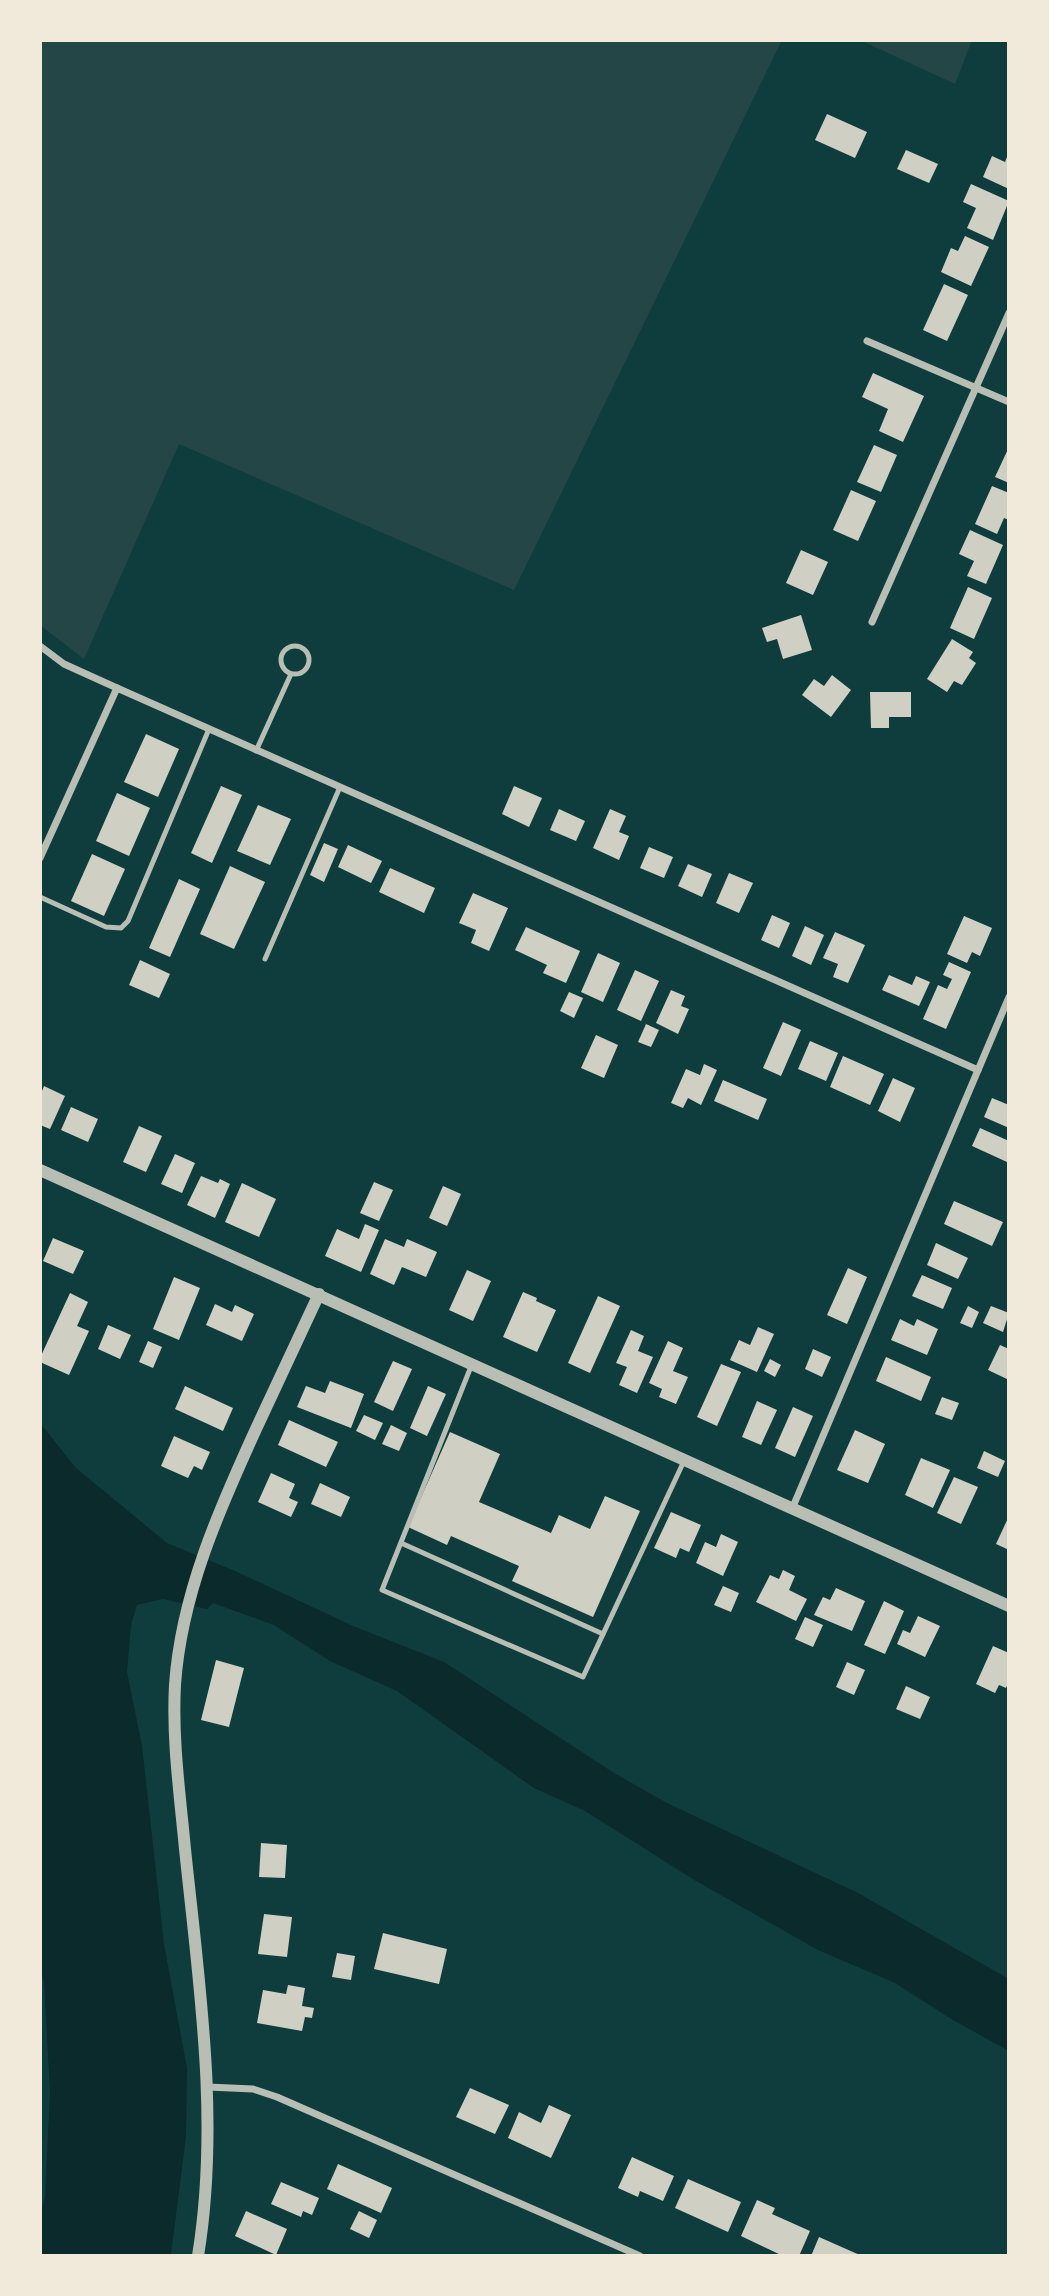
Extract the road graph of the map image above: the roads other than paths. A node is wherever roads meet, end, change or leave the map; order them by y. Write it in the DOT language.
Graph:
graph roads {
  1 [pos="1009,313"];
  2 [pos="867,341"];
  3 [pos="975,387"];
  4 [pos="1009,402"];
  5 [pos="872,622"];
  6 [pos="40,646"];
  7 [pos="291,674"];
  8 [pos="117,688"];
  9 [pos="209,729"];
  10 [pos="256,751"];
  11 [pos="340,787"];
  12 [pos="40,858"];
  13 [pos="40,897"];
  14 [pos="265,959"];
  15 [pos="1009,997"];
  16 [pos="978,1070"];
  17 [pos="40,1170"];
  18 [pos="319,1294"];
  19 [pos="472,1364"];
  20 [pos="684,1461"];
  21 [pos="791,1510"];
  22 [pos="401,1543"];
  23 [pos="1009,1606"];
  24 [pos="603,1634"];
  25 [pos="208,2087"];
  26 [pos="198,2256"];
  27 [pos="640,2256"];
  1 -- 3 [label="street"];
  2 -- 3 [label="street"];
  3 -- 4 [label="street"];
  3 -- 5 [label="street"];
  6 -- 8 [label="street"];
  7 -- 7 [label="lane"];
  7 -- 10 [label="lane"];
  8 -- 9 [label="street"];
  8 -- 12 [label="street"];
  9 -- 10 [label="street"];
  9 -- 13 [label="lane"];
  10 -- 11 [label="street"];
  11 -- 14 [label="lane"];
  11 -- 16 [label="street"];
  15 -- 16 [label="street"];
  16 -- 21 [label="street"];
  17 -- 18 [label="street"];
  18 -- 19 [label="street"];
  18 -- 25 [label="street"];
  19 -- 20 [label="street"];
  19 -- 22 [label="lane"];
  20 -- 21 [label="street"];
  20 -- 24 [label="lane"];
  21 -- 23 [label="street"];
  22 -- 24 [label="lane"];
  22 -- 24 [label="lane"];
  25 -- 26 [label="street"];
  25 -- 27 [label="street"];
}
